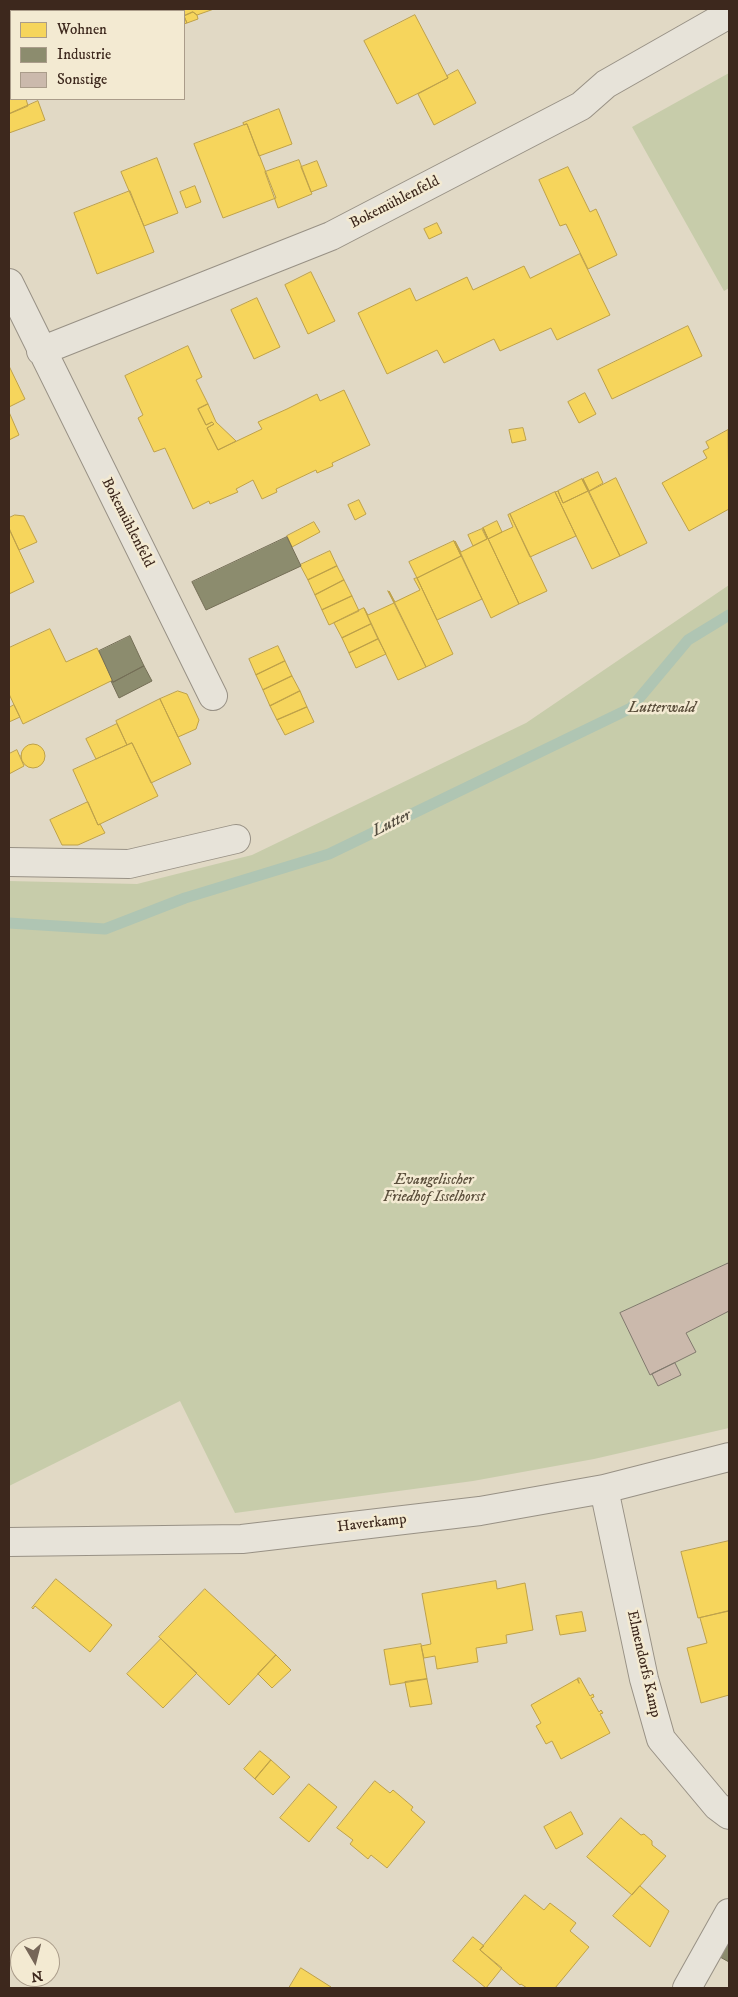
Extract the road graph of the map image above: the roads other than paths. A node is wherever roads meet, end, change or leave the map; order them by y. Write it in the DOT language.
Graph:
graph roads {
  1 [pos="729,14"];
  2 [pos="9,283"];
  3 [pos="41,351"];
  4 [pos="213,696"];
  5 [pos="236,839"];
  6 [pos="9,862"];
  7 [pos="729,1457"];
  8 [pos="604,1489"];
  9 [pos="9,1542"];
  10 [pos="729,1815"];
  11 [pos="729,1913"];
  12 [pos="687,1988"];
  1 -- 3 [label="street, Bokemühlenfeld"];
  2 -- 3 [label="street, Bokemühlenfeld"];
  3 -- 4 [label="street, Bokemühlenfeld"];
  5 -- 6 [label="street"];
  7 -- 8 [label="street, Haverkamp"];
  8 -- 9 [label="street, Haverkamp"];
  8 -- 10 [label="street, Elmendorfs Kamp"];
  11 -- 12 [label="street"];
}
